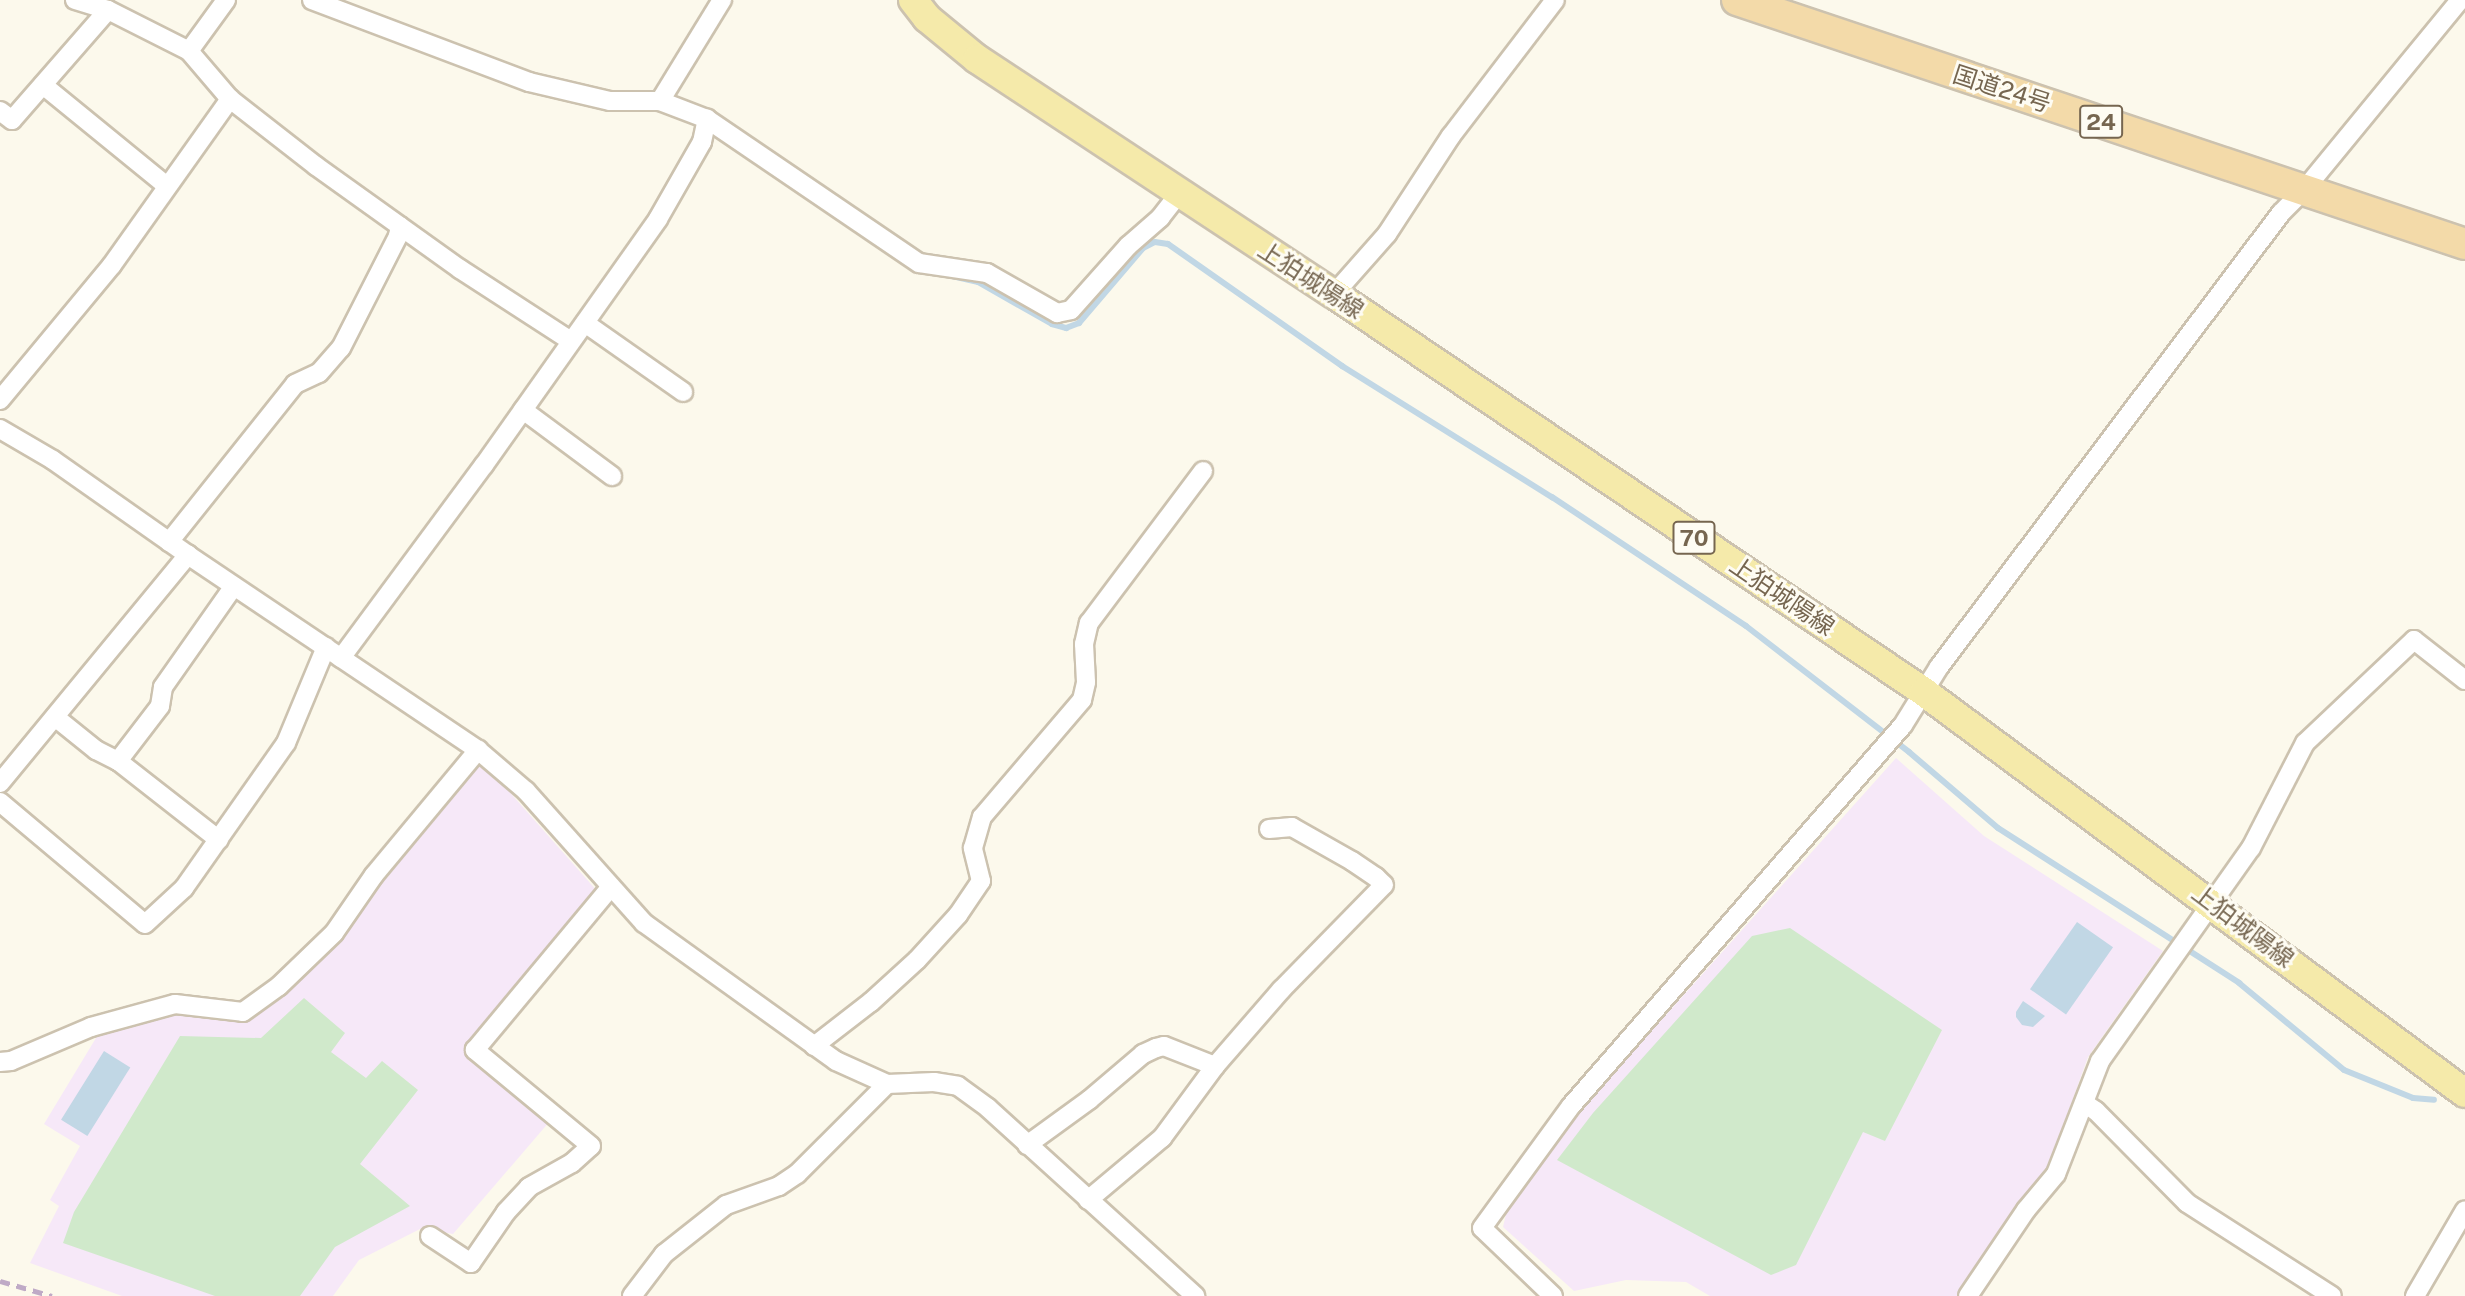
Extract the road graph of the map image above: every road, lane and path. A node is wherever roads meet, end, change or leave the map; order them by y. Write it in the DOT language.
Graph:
graph roads {
  1 [pos="75,0"];
  2 [pos="226,0"];
  3 [pos="312,0"];
  4 [pos="722,0"];
  5 [pos="913,0"];
  6 [pos="1555,0"];
  7 [pos="1737,0"];
  8 [pos="2460,0"];
  9 [pos="108,10"];
  10 [pos="189,51"];
  11 [pos="43,85"];
  12 [pos="230,99"];
  13 [pos="660,102"];
  14 [pos="0,111"];
  15 [pos="707,119"];
  16 [pos="167,186"];
  17 [pos="2304,190"];
  18 [pos="1179,194"];
  19 [pos="400,226"];
  20 [pos="2465,244"];
  21 [pos="1334,295"];
  22 [pos="585,323"];
  23 [pos="571,341"];
  24 [pos="684,393"];
  25 [pos="0,400"];
  26 [pos="523,410"];
  27 [pos="0,429"];
  28 [pos="1203,471"];
  29 [pos="612,475"];
  30 [pos="169,542"];
  31 [pos="188,555"];
  32 [pos="234,586"];
  33 [pos="326,647"];
  34 [pos="341,658"];
  35 [pos="2465,680"];
  36 [pos="1924,692"];
  37 [pos="55,717"];
  38 [pos="478,750"];
  39 [pos="118,761"];
  40 [pos="0,783"];
  41 [pos="0,802"];
  42 [pos="1269,829"];
  43 [pos="219,840"];
  44 [pos="611,887"];
  45 [pos="2212,903"];
  46 [pos="814,1046"];
  47 [pos="0,1062"];
  48 [pos="1215,1066"];
  49 [pos="887,1084"];
  50 [pos="2465,1093"];
  51 [pos="2084,1103"];
  52 [pos="1027,1145"];
  53 [pos="1088,1200"];
  54 [pos="2465,1210"];
  55 [pos="430,1236"];
  56 [pos="1183,1292"];
  57 [pos="632,1296"];
  58 [pos="1553,1296"];
  59 [pos="1968,1296"];
  60 [pos="2332,1296"];
  61 [pos="2415,1296"];
  1 -- 9 [label="street"];
  2 -- 10 [label="street"];
  3 -- 13 [label="street"];
  4 -- 13 [label="street"];
  5 -- 18 [label="main road, 上狛城陽線 / 70"];
  6 -- 21 [label="street"];
  7 -- 17 [label="highway, 国道24号 / 24"];
  8 -- 17 [label="street"];
  9 -- 10 [label="street"];
  9 -- 11 [label="street"];
  10 -- 12 [label="street"];
  11 -- 14 [label="street"];
  11 -- 16 [label="street"];
  12 -- 16 [label="street"];
  12 -- 19 [label="street"];
  13 -- 15 [label="street"];
  15 -- 18 [label="street"];
  15 -- 22 [label="street"];
  16 -- 25 [label="street"];
  17 -- 20 [label="highway, 国道24号 / 24"];
  17 -- 36 [label="street"];
  18 -- 21 [label="main road, 上狛城陽線 / 70"];
  19 -- 23 [label="street"];
  19 -- 30 [label="street"];
  21 -- 36 [label="main road, 上狛城陽線 / 70"];
  22 -- 23 [label="street"];
  22 -- 24 [label="street"];
  23 -- 26 [label="street"];
  26 -- 29 [label="street"];
  26 -- 34 [label="street"];
  27 -- 30 [label="street"];
  28 -- 46 [label="street"];
  30 -- 31 [label="street"];
  31 -- 32 [label="street"];
  31 -- 37 [label="street"];
  32 -- 33 [label="street"];
  32 -- 39 [label="street"];
  33 -- 34 [label="street"];
  33 -- 43 [label="street"];
  34 -- 38 [label="street"];
  35 -- 45 [label="street"];
  36 -- 45 [label="main road, 上狛城陽線 / 70"];
  36 -- 58 [label="street"];
  37 -- 39 [label="street"];
  37 -- 40 [label="street"];
  38 -- 44 [label="street"];
  38 -- 47 [label="street"];
  39 -- 43 [label="street"];
  41 -- 43 [label="street"];
  42 -- 48 [label="street"];
  44 -- 46 [label="street"];
  44 -- 55 [label="street"];
  45 -- 50 [label="main road, 上狛城陽線 / 70"];
  45 -- 51 [label="street"];
  46 -- 49 [label="street"];
  48 -- 52 [label="street"];
  48 -- 53 [label="street"];
  49 -- 52 [label="street"];
  49 -- 57 [label="street"];
  51 -- 59 [label="street"];
  51 -- 60 [label="street"];
  52 -- 53 [label="street"];
  53 -- 56 [label="street"];
  54 -- 61 [label="street"];
}
